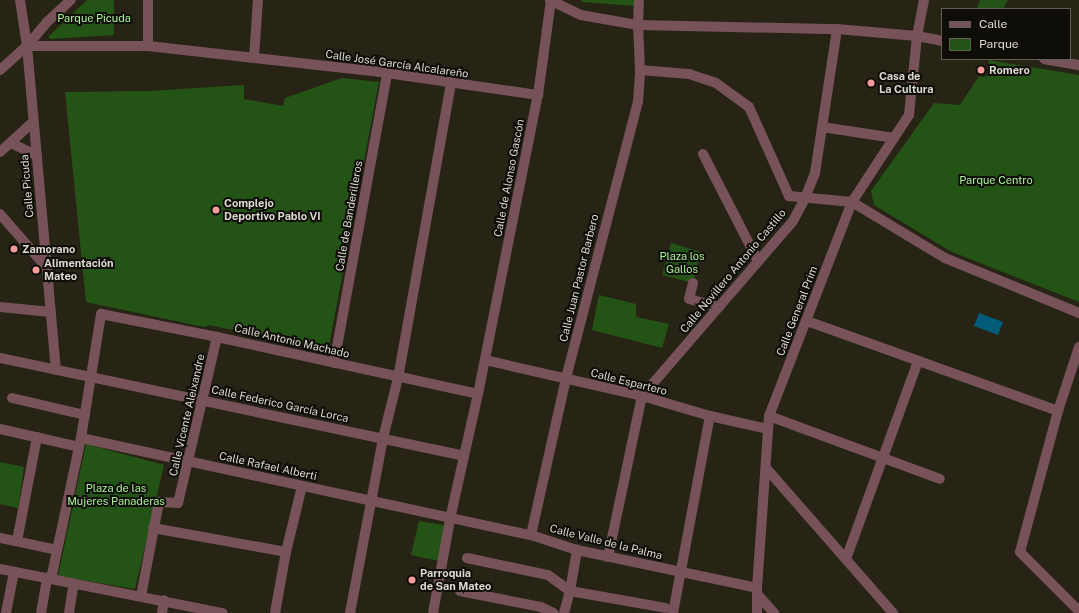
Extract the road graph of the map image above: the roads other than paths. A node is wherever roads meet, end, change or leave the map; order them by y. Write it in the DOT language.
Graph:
graph roads {
  1 [pos="20,0"];
  2 [pos="71,0"];
  3 [pos="148,0"];
  4 [pos="258,0"];
  5 [pos="550,0"];
  6 [pos="639,0"];
  7 [pos="924,0"];
  8 [pos="638,25"];
  9 [pos="837,29"];
  10 [pos="917,36"];
  11 [pos="941,41"];
  12 [pos="27,46"];
  13 [pos="148,46"];
  14 [pos="254,57"];
  15 [pos="1050,60"];
  16 [pos="1079,65"];
  17 [pos="0,70"];
  18 [pos="640,70"];
  19 [pos="386,73"];
  20 [pos="451,83"];
  21 [pos="538,95"];
  22 [pos="33,122"];
  23 [pos="822,127"];
  24 [pos="894,138"];
  25 [pos="11,143"];
  26 [pos="0,152"];
  27 [pos="703,154"];
  28 [pos="36,155"];
  29 [pos="805,198"];
  30 [pos="852,202"];
  31 [pos="0,214"];
  32 [pos="758,261"];
  33 [pos="47,268"];
  34 [pos="693,283"];
  35 [pos="0,307"];
  36 [pos="719,307"];
  37 [pos="51,312"];
  38 [pos="1079,313"];
  39 [pos="807,321"];
  40 [pos="216,337"];
  41 [pos="1079,347"];
  42 [pos="0,358"];
  43 [pos="484,360"];
  44 [pos="918,361"];
  45 [pos="334,363"];
  46 [pos="56,370"];
  47 [pos="91,376"];
  48 [pos="398,378"];
  49 [pos="566,378"];
  50 [pos="478,394"];
  51 [pos="642,396"];
  52 [pos="12,398"];
  53 [pos="203,400"];
  54 [pos="1058,411"];
  55 [pos="85,415"];
  56 [pos="710,416"];
  57 [pos="769,416"];
  58 [pos="0,429"];
  59 [pos="768,429"];
  60 [pos="37,437"];
  61 [pos="383,438"];
  62 [pos="80,443"];
  63 [pos="464,456"];
  64 [pos="882,456"];
  65 [pos="189,461"];
  66 [pos="766,468"];
  67 [pos="940,479"];
  68 [pos="302,486"];
  69 [pos="370,502"];
  70 [pos="450,519"];
  71 [pos="153,528"];
  72 [pos="531,535"];
  73 [pos="0,538"];
  74 [pos="17,541"];
  75 [pos="57,550"];
  76 [pos="577,550"];
  77 [pos="286,552"];
  78 [pos="608,557"];
  79 [pos="467,558"];
  80 [pos="846,559"];
  81 [pos="0,569"];
  82 [pos="14,572"];
  83 [pos="680,572"];
  84 [pos="49,579"];
  85 [pos="74,583"];
  86 [pos="460,591"];
  87 [pos="570,591"];
  88 [pos="757,592"];
  89 [pos="141,596"];
  90 [pos="164,600"];
  91 [pos="669,611"];
  92 [pos="1079,611"];
  93 [pos="6,613"];
  94 [pos="41,613"];
  95 [pos="69,613"];
  96 [pos="162,613"];
  97 [pos="223,613"];
  98 [pos="275,613"];
  99 [pos="350,613"];
  100 [pos="433,613"];
  101 [pos="554,613"];
  102 [pos="564,613"];
  103 [pos="757,613"];
  104 [pos="774,613"];
  105 [pos="893,613"];
  1 -- 12 [label="street, Calle Picuda"];
  2 -- 12 [label="street"];
  3 -- 13 [label="street"];
  4 -- 14 [label="street"];
  5 -- 8 [label="street"];
  5 -- 21 [label="street, Calle de Alonso Gascón"];
  6 -- 8 [label="street, Calle Juan Pastor Barbero"];
  7 -- 10 [label="street, Calle General Prim"];
  8 -- 9 [label="street"];
  8 -- 18 [label="street, Calle Juan Pastor Barbero"];
  9 -- 10 [label="street"];
  9 -- 23 [label="street, Calle Novillero Antonio Castillo"];
  10 -- 11 [label="street"];
  10 -- 24 [label="street, Calle General Prim"];
  12 -- 13 [label="street, Calle José García Alcalareño"];
  12 -- 17 [label="street"];
  12 -- 22 [label="street, Calle Picuda"];
  13 -- 14 [label="street, Calle José García Alcalareño"];
  14 -- 19 [label="street, Calle José García Alcalareño"];
  15 -- 16 [label="street"];
  18 -- 29 [label="street"];
  18 -- 49 [label="street, Calle Juan Pastor Barbero"];
  19 -- 20 [label="street, Calle José García Alcalareño"];
  19 -- 45 [label="street, Calle de Banderilleros"];
  20 -- 21 [label="street, Calle José García Alcalareño"];
  20 -- 48 [label="street"];
  21 -- 43 [label="street, Calle de Alonso Gascón"];
  22 -- 25 [label="street"];
  22 -- 28 [label="street, Calle Picuda"];
  23 -- 24 [label="street"];
  23 -- 29 [label="street, Calle Novillero Antonio Castillo"];
  24 -- 30 [label="street, Calle General Prim"];
  25 -- 26 [label="street"];
  25 -- 28 [label="street"];
  27 -- 32 [label="street"];
  28 -- 33 [label="street, Calle Picuda"];
  29 -- 30 [label="street"];
  29 -- 32 [label="street, Calle Novillero Antonio Castillo"];
  30 -- 38 [label="street"];
  30 -- 39 [label="street, Calle General Prim"];
  31 -- 33 [label="street"];
  32 -- 36 [label="street, Calle Novillero Antonio Castillo"];
  33 -- 37 [label="street, Calle Picuda"];
  34 -- 36 [label="street"];
  35 -- 37 [label="street"];
  36 -- 51 [label="street, Calle Novillero Antonio Castillo"];
  37 -- 46 [label="street, Calle Picuda"];
  39 -- 44 [label="street"];
  39 -- 57 [label="street, Calle General Prim"];
  40 -- 45 [label="street, Calle Antonio Machado"];
  40 -- 47 [label="street, Calle Antonio Machado"];
  40 -- 53 [label="street, Calle Vicente Aleixandre"];
  41 -- 54 [label="street"];
  42 -- 46 [label="street, Calle Federico García Lorca"];
  43 -- 49 [label="street, Calle Espartero"];
  43 -- 50 [label="street, Calle de Alonso Gascón"];
  44 -- 54 [label="street"];
  44 -- 64 [label="street"];
  45 -- 48 [label="street, Calle Antonio Machado"];
  46 -- 47 [label="street, Calle Federico García Lorca"];
  47 -- 53 [label="street, Calle Federico García Lorca"];
  47 -- 55 [label="street"];
  48 -- 50 [label="street, Calle Antonio Machado"];
  48 -- 61 [label="street"];
  49 -- 51 [label="street, Calle Espartero"];
  49 -- 72 [label="street, Calle Juan Pastor Barbero"];
  50 -- 63 [label="street, Calle de Alonso Gascón"];
  51 -- 56 [label="street, Calle Espartero"];
  51 -- 78 [label="street"];
  52 -- 55 [label="street"];
  53 -- 61 [label="street, Calle Federico García Lorca"];
  53 -- 65 [label="street, Calle Vicente Aleixandre"];
  54 -- 92 [label="street"];
  55 -- 62 [label="street"];
  56 -- 59 [label="street, Calle Espartero"];
  56 -- 83 [label="street"];
  57 -- 59 [label="street, Calle General Prim"];
  57 -- 64 [label="street"];
  58 -- 60 [label="street, Calle Rafael Alberti"];
  59 -- 66 [label="street, Calle General Prim"];
  60 -- 62 [label="street, Calle Rafael Alberti"];
  60 -- 74 [label="street"];
  61 -- 63 [label="street, Calle Federico García Lorca"];
  61 -- 69 [label="street"];
  62 -- 65 [label="street, Calle Rafael Alberti"];
  62 -- 75 [label="street"];
  63 -- 70 [label="street, Calle de Alonso Gascón"];
  64 -- 67 [label="street"];
  64 -- 80 [label="street"];
  65 -- 68 [label="street, Calle Rafael Alberti"];
  65 -- 71 [label="street, Calle Vicente Aleixandre"];
  66 -- 80 [label="street"];
  66 -- 88 [label="street, Calle General Prim"];
  68 -- 69 [label="street, Calle Rafael Alberti"];
  68 -- 77 [label="street"];
  69 -- 70 [label="street, Calle Rafael Alberti"];
  69 -- 99 [label="street"];
  70 -- 72 [label="street, Calle Valle de la Palma"];
  70 -- 100 [label="street, Calle de Alonso Gascón"];
  71 -- 77 [label="street"];
  71 -- 89 [label="street, Calle Vicente Aleixandre"];
  72 -- 76 [label="street, Calle Valle de la Palma"];
  73 -- 74 [label="street"];
  74 -- 75 [label="street"];
  75 -- 84 [label="street"];
  76 -- 78 [label="street, Calle Valle de la Palma"];
  76 -- 87 [label="street"];
  77 -- 98 [label="street"];
  78 -- 83 [label="street, Calle Valle de la Palma"];
  79 -- 87 [label="street"];
  80 -- 105 [label="street"];
  81 -- 82 [label="street"];
  82 -- 84 [label="street"];
  82 -- 93 [label="street"];
  83 -- 88 [label="street, Calle Valle de la Palma"];
  83 -- 91 [label="street"];
  84 -- 85 [label="street"];
  84 -- 94 [label="street"];
  85 -- 89 [label="street"];
  85 -- 95 [label="street"];
  86 -- 101 [label="street"];
  87 -- 91 [label="street"];
  87 -- 102 [label="street"];
  88 -- 103 [label="street, Calle General Prim"];
  88 -- 104 [label="street"];
  89 -- 90 [label="street"];
  90 -- 96 [label="street"];
  90 -- 97 [label="street"];
}
